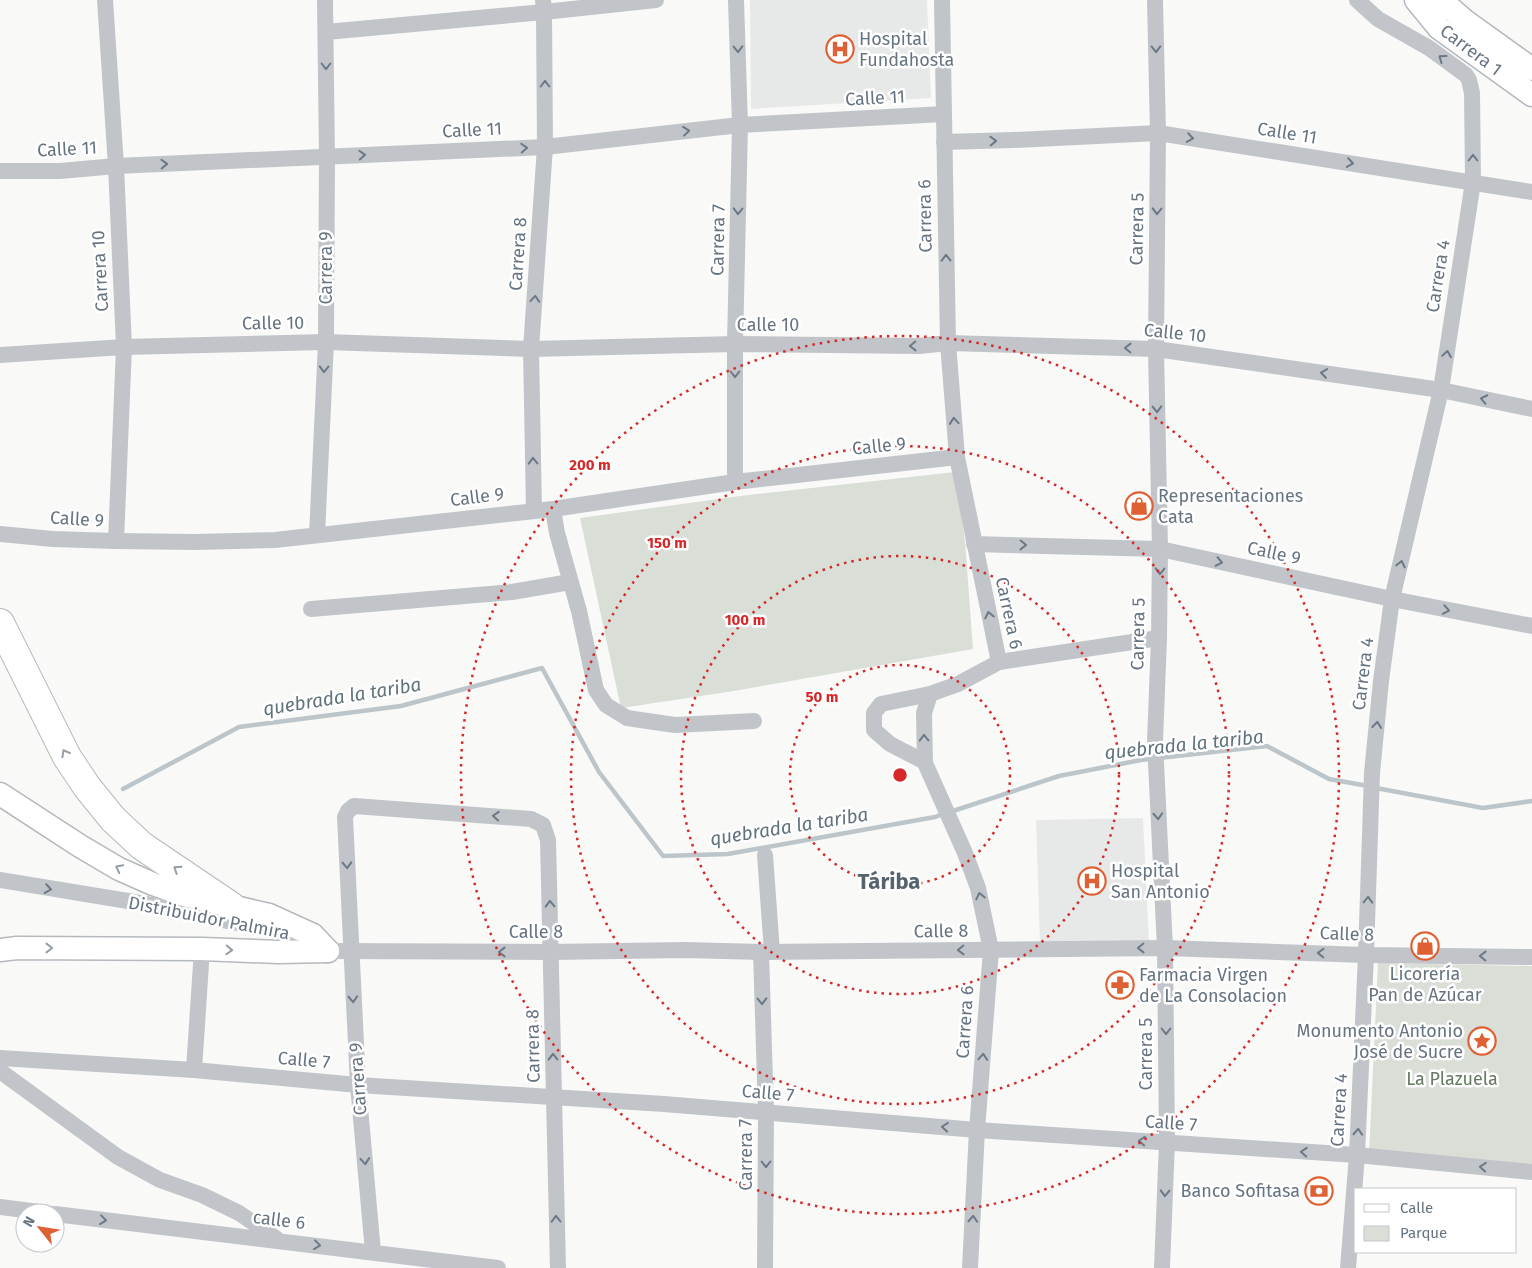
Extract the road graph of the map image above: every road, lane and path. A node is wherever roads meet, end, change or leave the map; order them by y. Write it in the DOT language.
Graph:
graph roads {
  1 [pos="105,0"];
  2 [pos="325,0"];
  3 [pos="656,0"];
  4 [pos="736,0"];
  5 [pos="942,0"];
  6 [pos="1155,0"];
  7 [pos="1357,0"];
  8 [pos="1416,0"];
  9 [pos="1441,0"];
  10 [pos="544,6"];
  11 [pos="326,32"];
  12 [pos="1532,69"];
  13 [pos="1532,95"];
  14 [pos="944,114"];
  15 [pos="740,125"];
  16 [pos="1158,133"];
  17 [pos="944,142"];
  18 [pos="545,147"];
  19 [pos="327,157"];
  20 [pos="116,166"];
  21 [pos="0,171"];
  22 [pos="1473,182"];
  23 [pos="1532,192"];
  24 [pos="326,342"];
  25 [pos="948,343"];
  26 [pos="735,344"];
  27 [pos="124,346"];
  28 [pos="531,348"];
  29 [pos="1156,349"];
  30 [pos="0,355"];
  31 [pos="1441,390"];
  32 [pos="1532,409"];
  33 [pos="957,457"];
  34 [pos="735,482"];
  35 [pos="553,508"];
  36 [pos="534,510"];
  37 [pos="0,534"];
  38 [pos="317,535"];
  39 [pos="116,541"];
  40 [pos="974,544"];
  41 [pos="1160,549"];
  42 [pos="570,582"];
  43 [pos="1392,600"];
  44 [pos="312,609"];
  45 [pos="0,623"];
  46 [pos="1532,626"];
  47 [pos="1159,638"];
  48 [pos="999,662"];
  49 [pos="930,694"];
  50 [pos="754,721"];
  51 [pos="925,762"];
  52 [pos="0,794"];
  53 [pos="543,825"];
  54 [pos="765,855"];
  55 [pos="0,880"];
  56 [pos="232,906"];
  57 [pos="321,943"];
  58 [pos="1165,948"];
  59 [pos="202,949"];
  60 [pos="0,950"];
  61 [pos="991,950"];
  62 [pos="351,951"];
  63 [pos="551,952"];
  64 [pos="767,952"];
  65 [pos="1366,955"];
  66 [pos="1532,957"];
  67 [pos="0,1058"];
  68 [pos="194,1070"];
  69 [pos="0,1072"];
  70 [pos="358,1085"];
  71 [pos="554,1097"];
  72 [pos="766,1113"];
  73 [pos="977,1130"];
  74 [pos="1167,1142"];
  75 [pos="1357,1155"];
  76 [pos="1532,1172"];
  77 [pos="1354,1188"];
  78 [pos="1354,1193"];
  79 [pos="0,1207"];
  80 [pos="15,1209"];
  81 [pos="65,1215"];
  82 [pos="279,1241"];
  83 [pos="374,1252"];
  84 [pos="498,1268"];
  85 [pos="558,1268"];
  86 [pos="766,1268"];
  87 [pos="970,1268"];
  88 [pos="1162,1268"];
  89 [pos="1348,1268"];
  1 -- 20 [label="street, Carrera 10"];
  2 -- 11 [label="street, Carrera 9"];
  3 -- 10 [label="street"];
  4 -- 15 [label="street, Carrera 7, one-way"];
  5 -- 14 [label="street, Carrera 6"];
  6 -- 16 [label="street, Carrera 5, one-way"];
  22 -- 7 [label="street, Carrera 4, one-way"];
  8 -- 13 [label="street, Carrera 1"];
  9 -- 12 [label="street, Carrera 1"];
  10 -- 11 [label="street"];
  18 -- 10 [label="street, Carrera 8, one-way"];
  11 -- 19 [label="street, Carrera 9, one-way"];
  14 -- 15 [label="street, Calle 11"];
  14 -- 17 [label="street, Carrera 6"];
  18 -- 15 [label="street, Calle 11, one-way"];
  15 -- 26 [label="street, Carrera 7, one-way"];
  17 -- 16 [label="street, Calle 11, one-way"];
  16 -- 22 [label="street, Calle 11, one-way"];
  16 -- 29 [label="street, Carrera 5, one-way"];
  25 -- 17 [label="street, Carrera 6, one-way"];
  19 -- 18 [label="street, Calle 11, one-way"];
  28 -- 18 [label="street, Carrera 8, one-way"];
  20 -- 19 [label="street, Calle 11, one-way"];
  19 -- 24 [label="street, Carrera 9"];
  20 -- 21 [label="street, Calle 11"];
  20 -- 27 [label="street, Carrera 10"];
  22 -- 23 [label="street, Calle 11"];
  31 -- 22 [label="street, Carrera 4, one-way"];
  24 -- 27 [label="street, Calle 10"];
  24 -- 28 [label="street, Calle 10"];
  24 -- 38 [label="street, Carrera 9, one-way"];
  25 -- 26 [label="street, Calle 10, one-way"];
  29 -- 25 [label="street, Calle 10, one-way"];
  33 -- 25 [label="street, Carrera 6, one-way"];
  26 -- 28 [label="street, Calle 10"];
  26 -- 34 [label="street, Carrera 7, one-way"];
  27 -- 30 [label="street, Calle 10"];
  27 -- 39 [label="street, Carrera 10"];
  36 -- 28 [label="street, Carrera 8, one-way"];
  31 -- 29 [label="street, Calle 10, one-way"];
  29 -- 41 [label="street, Carrera 5, one-way"];
  32 -- 31 [label="street, Calle 10, one-way"];
  43 -- 31 [label="street, Carrera 4, one-way"];
  33 -- 34 [label="street, Calle 9"];
  33 -- 40 [label="street, Carrera 6"];
  34 -- 35 [label="street, Calle 9"];
  35 -- 36 [label="street, Calle 9"];
  35 -- 42 [label="street"];
  36 -- 38 [label="street, Calle 9"];
  37 -- 39 [label="street, Calle 9"];
  38 -- 39 [label="street, Calle 9"];
  40 -- 41 [label="street, Calle 9, one-way"];
  48 -- 40 [label="street, Carrera 6, one-way"];
  41 -- 43 [label="street, Calle 9, one-way"];
  41 -- 47 [label="street, Carrera 5, one-way"];
  42 -- 44 [label="street"];
  42 -- 50 [label="street"];
  43 -- 46 [label="street, Calle 9, one-way"];
  65 -- 43 [label="street, Carrera 4, one-way"];
  56 -- 45 [label="highway, one-way"];
  47 -- 48 [label="street"];
  47 -- 58 [label="street, Carrera 5, one-way"];
  48 -- 49 [label="street, Carrera 6"];
  51 -- 49 [label="street, Carrera 6, one-way"];
  49 -- 51 [label="street"];
  61 -- 51 [label="street, Carrera 6, one-way"];
  56 -- 52 [label="street, Distribuidor Palmira, one-way"];
  53 -- 62 [label="street, Carrera 9, one-way"];
  63 -- 53 [label="street, Carrera 8, one-way"];
  54 -- 64 [label="street, Carrera 7"];
  55 -- 57 [label="street, Distribuidor Palmira, one-way"];
  56 -- 57 [label="street, Distribuidor Palmira"];
  59 -- 57 [label="street, Distribuidor Palmira, one-way"];
  57 -- 62 [label="street"];
  58 -- 61 [label="street, Calle 8, one-way"];
  65 -- 58 [label="street, Calle 8, one-way"];
  58 -- 74 [label="street, Carrera 5, one-way"];
  60 -- 59 [label="street, Distribuidor Palmira, one-way"];
  59 -- 68 [label="street"];
  61 -- 64 [label="street, Calle 8, one-way"];
  73 -- 61 [label="street, Carrera 6, one-way"];
  63 -- 62 [label="street, Calle 8, one-way"];
  62 -- 70 [label="street, Carrera 9, one-way"];
  63 -- 64 [label="street, Calle 8"];
  71 -- 63 [label="street, Carrera 8, one-way"];
  64 -- 72 [label="street, Carrera 7, one-way"];
  66 -- 65 [label="street, Calle 8, one-way"];
  75 -- 65 [label="street, Carrera 4, one-way"];
  67 -- 68 [label="street, Calle 7"];
  68 -- 70 [label="street, Calle 7"];
  69 -- 82 [label="street"];
  70 -- 71 [label="street, Calle 7"];
  70 -- 83 [label="street, Carrera 9, one-way"];
  71 -- 72 [label="street, Calle 7"];
  85 -- 71 [label="street, Carrera 8, one-way"];
  73 -- 72 [label="street, Calle 7, one-way"];
  72 -- 86 [label="street, Carrera 7, one-way"];
  74 -- 73 [label="street, Calle 7, one-way"];
  87 -- 73 [label="street, Carrera 6, one-way"];
  75 -- 74 [label="street, Calle 7, one-way"];
  74 -- 88 [label="street, Carrera 5, one-way"];
  76 -- 75 [label="street, Calle 7, one-way"];
  75 -- 77 [label="street, Carrera 4"];
  78 -- 89 [label="street, Carrera 4"];
  79 -- 80 [label="street"];
  81 -- 82 [label="street, calle 6, one-way"];
  82 -- 83 [label="street, calle 6, one-way"];
  83 -- 84 [label="street, calle 6"];
}
